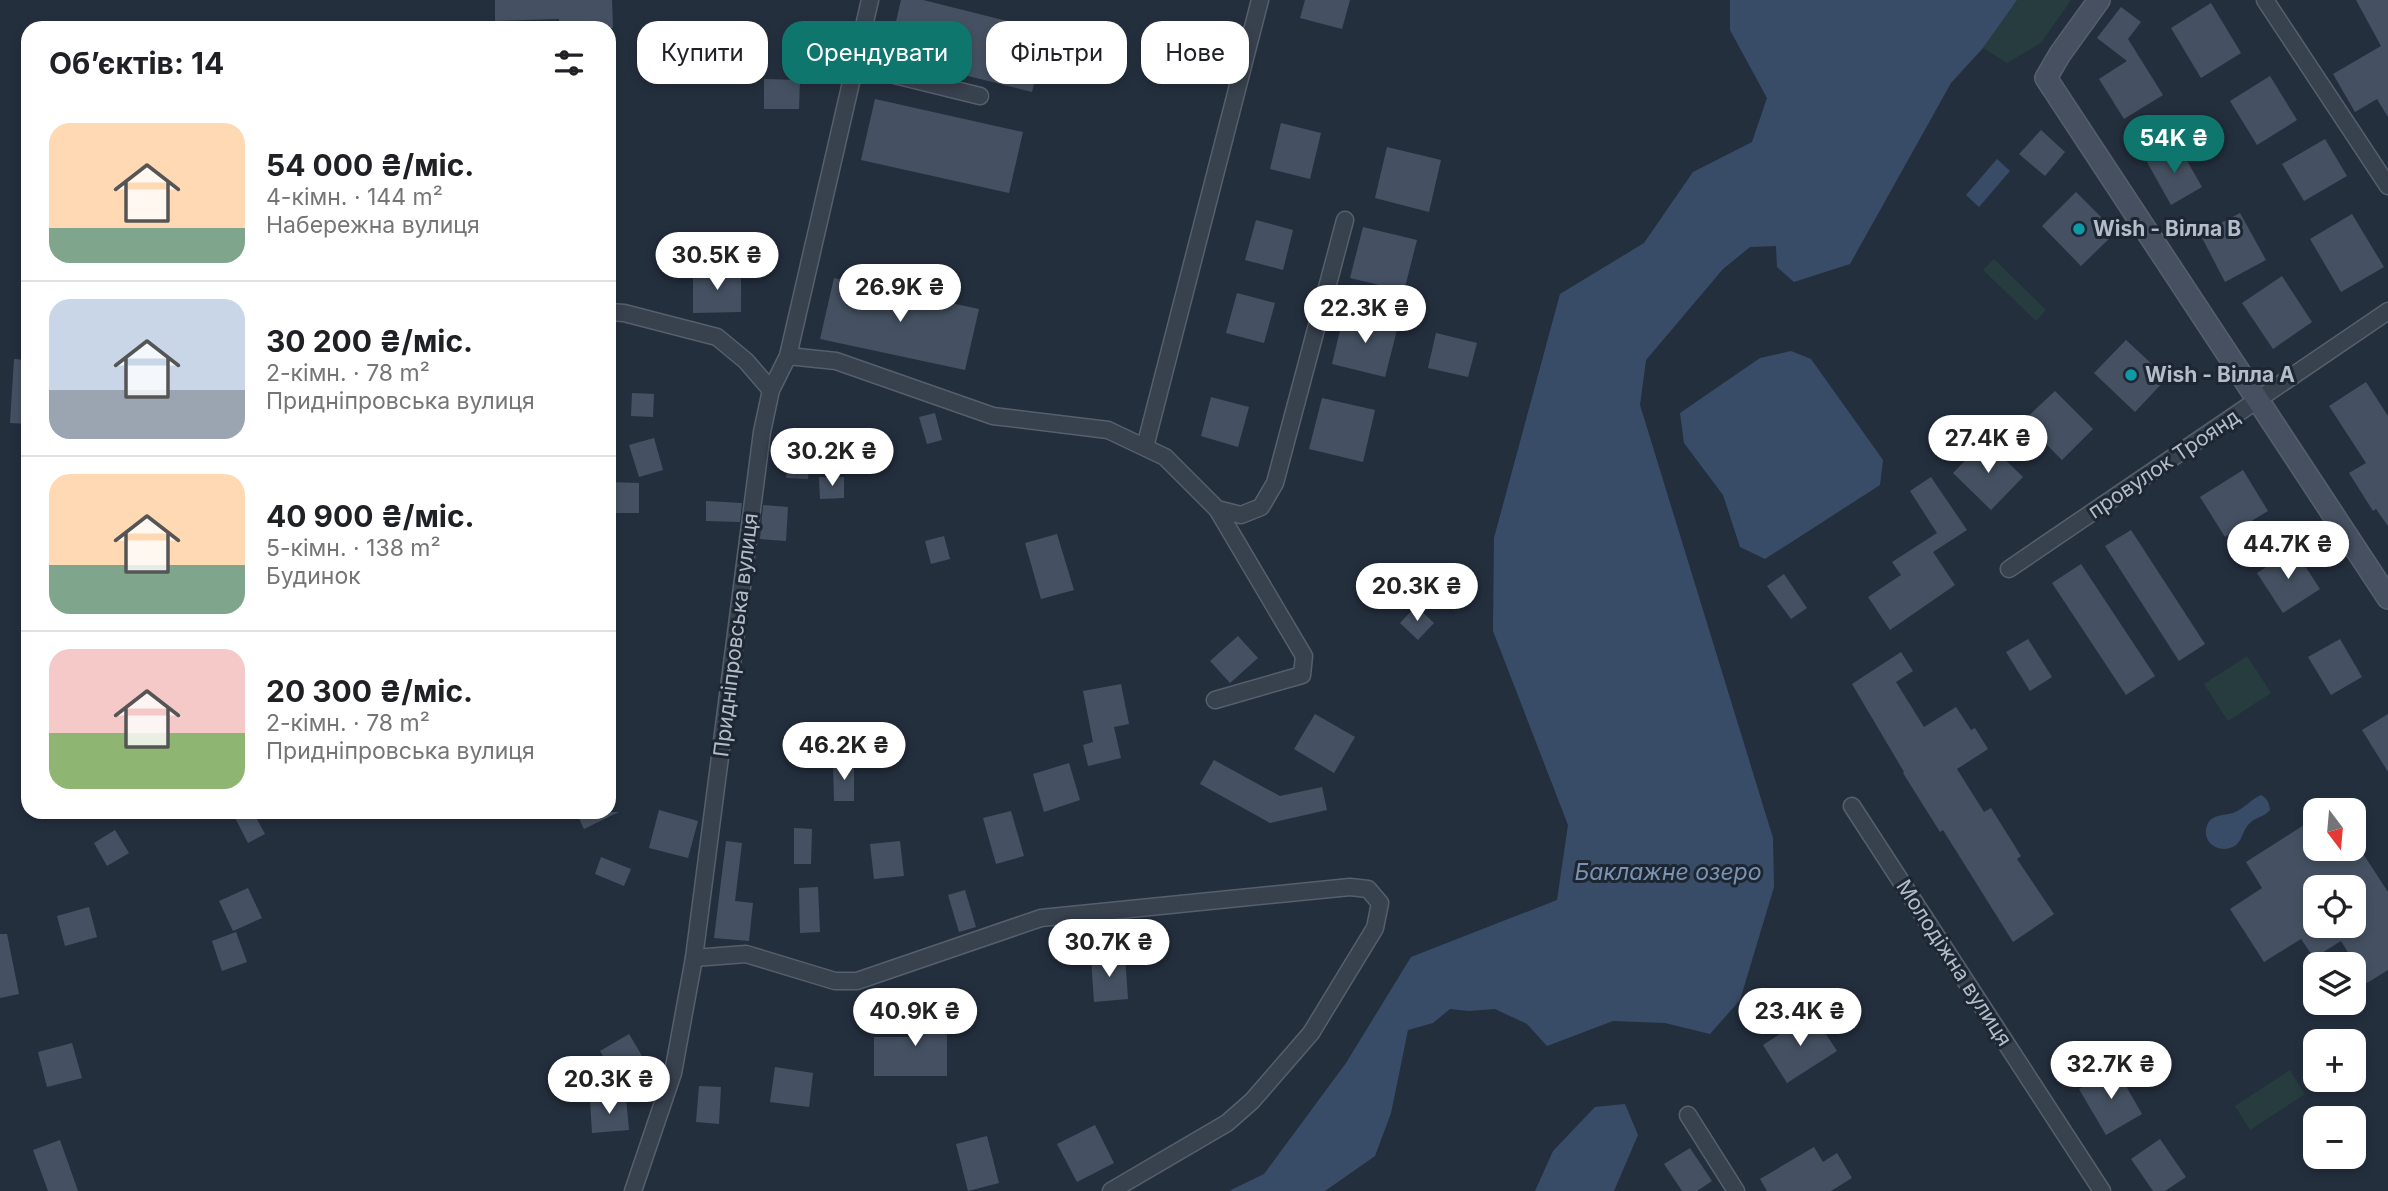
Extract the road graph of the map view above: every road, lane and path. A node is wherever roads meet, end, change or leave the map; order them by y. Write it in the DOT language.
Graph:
graph roads {
  1 [pos="870,0"];
  2 [pos="1259,0"];
  3 [pos="2099,0"];
  4 [pos="2264,0"];
  5 [pos="865,21"];
  6 [pos="850,84"];
  7 [pos="931,84"];
  8 [pos="980,96"];
  9 [pos="2388,186"];
  10 [pos="1345,220"];
  11 [pos="2388,311"];
  12 [pos="616,312"];
  13 [pos="788,356"];
  14 [pos="771,390"];
  15 [pos="2259,399"];
  16 [pos="1145,447"];
  17 [pos="1217,509"];
  18 [pos="2009,569"];
  19 [pos="2388,598"];
  20 [pos="1215,700"];
  21 [pos="1852,806"];
  22 [pos="694,958"];
  23 [pos="1688,1115"];
  24 [pos="633,1191"];
  25 [pos="1111,1191"];
  26 [pos="1736,1191"];
  27 [pos="2102,1191"];
  1 -- 5 [label="street, Придніпровська вулиця"];
  2 -- 16 [label="street"];
  3 -- 15 [label="street"];
  4 -- 9 [label="street"];
  6 -- 13 [label="street, Придніпровська вулиця"];
  7 -- 8 [label="street"];
  10 -- 17 [label="street"];
  11 -- 15 [label="street, провулок Троянд"];
  12 -- 14 [label="street"];
  13 -- 14 [label="street, Придніпровська вулиця"];
  13 -- 16 [label="street"];
  14 -- 22 [label="street, Придніпровська вулиця"];
  15 -- 18 [label="street, провулок Троянд"];
  15 -- 19 [label="street"];
  16 -- 17 [label="street"];
  17 -- 20 [label="street"];
  21 -- 27 [label="street, Молодіжна вулиця"];
  22 -- 24 [label="street, Придніпровська вулиця"];
  22 -- 25 [label="street"];
  23 -- 26 [label="street"];
}
